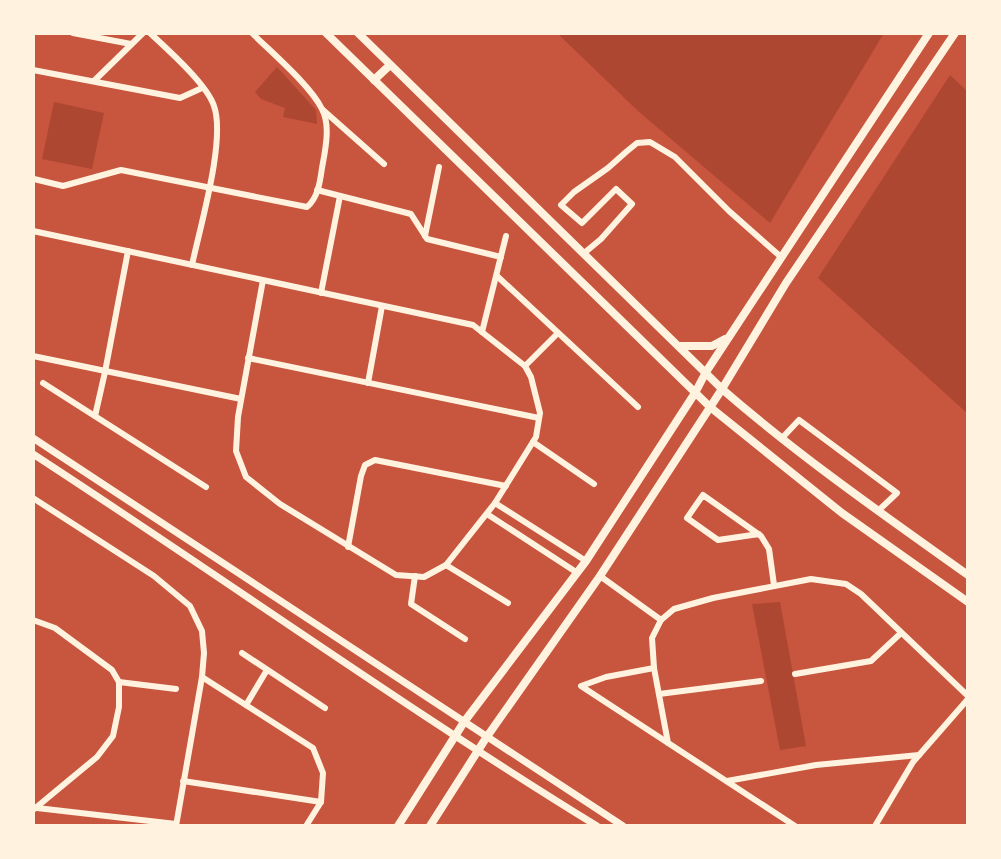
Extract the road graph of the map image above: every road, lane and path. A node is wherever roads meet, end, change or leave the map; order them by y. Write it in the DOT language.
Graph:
graph roads {
  1 [pos="73,33"];
  2 [pos="143,33"];
  3 [pos="150,33"];
  4 [pos="252,33"];
  5 [pos="326,33"];
  6 [pos="358,33"];
  7 [pos="929,33"];
  8 [pos="955,33"];
  9 [pos="131,44"];
  10 [pos="390,65"];
  11 [pos="33,70"];
  12 [pos="95,80"];
  13 [pos="374,80"];
  14 [pos="202,88"];
  15 [pos="323,110"];
  16 [pos="384,164"];
  17 [pos="439,167"];
  18 [pos="34,179"];
  19 [pos="208,187"];
  20 [pos="317,190"];
  21 [pos="340,196"];
  22 [pos="33,232"];
  23 [pos="425,236"];
  24 [pos="506,236"];
  25 [pos="128,251"];
  26 [pos="583,254"];
  27 [pos="501,257"];
  28 [pos="781,257"];
  29 [pos="192,265"];
  30 [pos="497,276"];
  31 [pos="263,280"];
  32 [pos="321,293"];
  33 [pos="382,306"];
  34 [pos="482,332"];
  35 [pos="558,333"];
  36 [pos="727,338"];
  37 [pos="679,346"];
  38 [pos="33,356"];
  39 [pos="248,358"];
  40 [pos="525,366"];
  41 [pos="105,372"];
  42 [pos="706,372"];
  43 [pos="43,383"];
  44 [pos="368,383"];
  45 [pos="722,389"];
  46 [pos="695,393"];
  47 [pos="241,399"];
  48 [pos="638,407"];
  49 [pos="710,407"];
  50 [pos="94,416"];
  51 [pos="539,418"];
  52 [pos="783,437"];
  53 [pos="33,438"];
  54 [pos="533,442"];
  55 [pos="33,454"];
  56 [pos="594,484"];
  57 [pos="506,486"];
  58 [pos="206,487"];
  59 [pos="33,498"];
  60 [pos="495,503"];
  61 [pos="878,511"];
  62 [pos="487,514"];
  63 [pos="759,534"];
  64 [pos="348,547"];
  65 [pos="586,561"];
  66 [pos="446,565"];
  67 [pos="576,572"];
  68 [pos="968,575"];
  69 [pos="415,576"];
  70 [pos="600,576"];
  71 [pos="772,585"];
  72 [pos="968,602"];
  73 [pos="508,603"];
  74 [pos="33,620"];
  75 [pos="661,620"];
  76 [pos="901,633"];
  77 [pos="465,639"];
  78 [pos="242,653"];
  79 [pos="654,668"];
  80 [pos="267,670"];
  81 [pos="795,674"];
  82 [pos="202,677"];
  83 [pos="119,681"];
  84 [pos="761,681"];
  85 [pos="176,689"];
  86 [pos="659,694"];
  87 [pos="968,698"];
  88 [pos="246,705"];
  89 [pos="324,708"];
  90 [pos="464,722"];
  91 [pos="455,736"];
  92 [pos="486,738"];
  93 [pos="668,743"];
  94 [pos="478,752"];
  95 [pos="919,755"];
  96 [pos="183,781"];
  97 [pos="727,781"];
  98 [pos="321,802"];
  99 [pos="35,809"];
  100 [pos="612,823"];
  101 [pos="176,825"];
  102 [pos="306,826"];
  103 [pos="398,826"];
  104 [pos="430,826"];
  105 [pos="597,826"];
  106 [pos="623,826"];
  107 [pos="795,826"];
  108 [pos="875,826"];
  1 -- 9 [label="street"];
  2 -- 9 [label="street"];
  3 -- 14 [label="street"];
  4 -- 15 [label="street"];
  5 -- 13 [label="main road"];
  6 -- 10 [label="main road"];
  7 -- 28 [label="main road"];
  8 -- 45 [label="main road"];
  9 -- 12 [label="street"];
  10 -- 13 [label="main road"];
  10 -- 26 [label="main road"];
  11 -- 12 [label="street"];
  12 -- 14 [label="street"];
  13 -- 46 [label="main road"];
  14 -- 19 [label="street"];
  15 -- 16 [label="street"];
  15 -- 20 [label="street"];
  17 -- 23 [label="street"];
  18 -- 19 [label="street"];
  19 -- 20 [label="street"];
  19 -- 29 [label="street"];
  20 -- 21 [label="street"];
  21 -- 23 [label="street"];
  21 -- 32 [label="street"];
  22 -- 25 [label="street"];
  23 -- 27 [label="street"];
  24 -- 27 [label="street"];
  25 -- 29 [label="street"];
  25 -- 41 [label="street"];
  26 -- 28 [label="street"];
  26 -- 37 [label="main road"];
  27 -- 30 [label="street"];
  28 -- 36 [label="main road"];
  29 -- 31 [label="street"];
  30 -- 34 [label="street"];
  30 -- 35 [label="street"];
  31 -- 32 [label="street"];
  31 -- 39 [label="street"];
  32 -- 33 [label="street"];
  33 -- 34 [label="street"];
  33 -- 44 [label="street"];
  34 -- 40 [label="street"];
  35 -- 40 [label="street"];
  35 -- 48 [label="street"];
  36 -- 37 [label="main road"];
  36 -- 42 [label="main road"];
  37 -- 42 [label="main road"];
  38 -- 41 [label="street"];
  39 -- 44 [label="street"];
  39 -- 47 [label="street"];
  40 -- 51 [label="street"];
  41 -- 47 [label="street"];
  41 -- 50 [label="street"];
  42 -- 45 [label="main road"];
  42 -- 46 [label="main road"];
  43 -- 50 [label="street"];
  44 -- 51 [label="street"];
  45 -- 49 [label="main road"];
  45 -- 52 [label="main road"];
  46 -- 49 [label="main road"];
  46 -- 65 [label="main road"];
  47 -- 64 [label="street"];
  49 -- 70 [label="main road"];
  49 -- 72 [label="main road"];
  50 -- 58 [label="street"];
  51 -- 54 [label="street"];
  52 -- 61 [label="main road"];
  52 -- 61 [label="street"];
  53 -- 90 [label="street"];
  54 -- 56 [label="street"];
  54 -- 57 [label="street"];
  55 -- 91 [label="street"];
  57 -- 60 [label="street"];
  57 -- 64 [label="street"];
  59 -- 82 [label="street"];
  60 -- 62 [label="street"];
  60 -- 65 [label="street"];
  61 -- 68 [label="main road"];
  62 -- 66 [label="street"];
  62 -- 67 [label="street"];
  63 -- 63 [label="street"];
  63 -- 71 [label="street"];
  64 -- 69 [label="street"];
  65 -- 67 [label="main road"];
  66 -- 69 [label="street"];
  66 -- 73 [label="street"];
  67 -- 90 [label="main road"];
  69 -- 77 [label="street"];
  70 -- 75 [label="street"];
  70 -- 92 [label="main road"];
  71 -- 75 [label="street"];
  71 -- 76 [label="street"];
  74 -- 83 [label="street"];
  75 -- 79 [label="street"];
  76 -- 81 [label="street"];
  76 -- 87 [label="street"];
  78 -- 80 [label="street"];
  79 -- 86 [label="street"];
  79 -- 93 [label="street"];
  80 -- 88 [label="street"];
  80 -- 89 [label="street"];
  82 -- 88 [label="street"];
  82 -- 96 [label="street"];
  83 -- 85 [label="street"];
  83 -- 99 [label="street"];
  84 -- 86 [label="street"];
  86 -- 93 [label="street"];
  87 -- 95 [label="street"];
  88 -- 98 [label="street"];
  90 -- 91 [label="main road"];
  90 -- 92 [label="street"];
  91 -- 94 [label="street"];
  91 -- 103 [label="main road"];
  92 -- 94 [label="main road"];
  92 -- 100 [label="street"];
  93 -- 97 [label="street"];
  94 -- 104 [label="main road"];
  94 -- 105 [label="street"];
  95 -- 97 [label="street"];
  95 -- 108 [label="street"];
  96 -- 98 [label="street"];
  96 -- 101 [label="street"];
  97 -- 107 [label="street"];
  98 -- 102 [label="street"];
  99 -- 101 [label="street"];
  100 -- 106 [label="street"];
}
